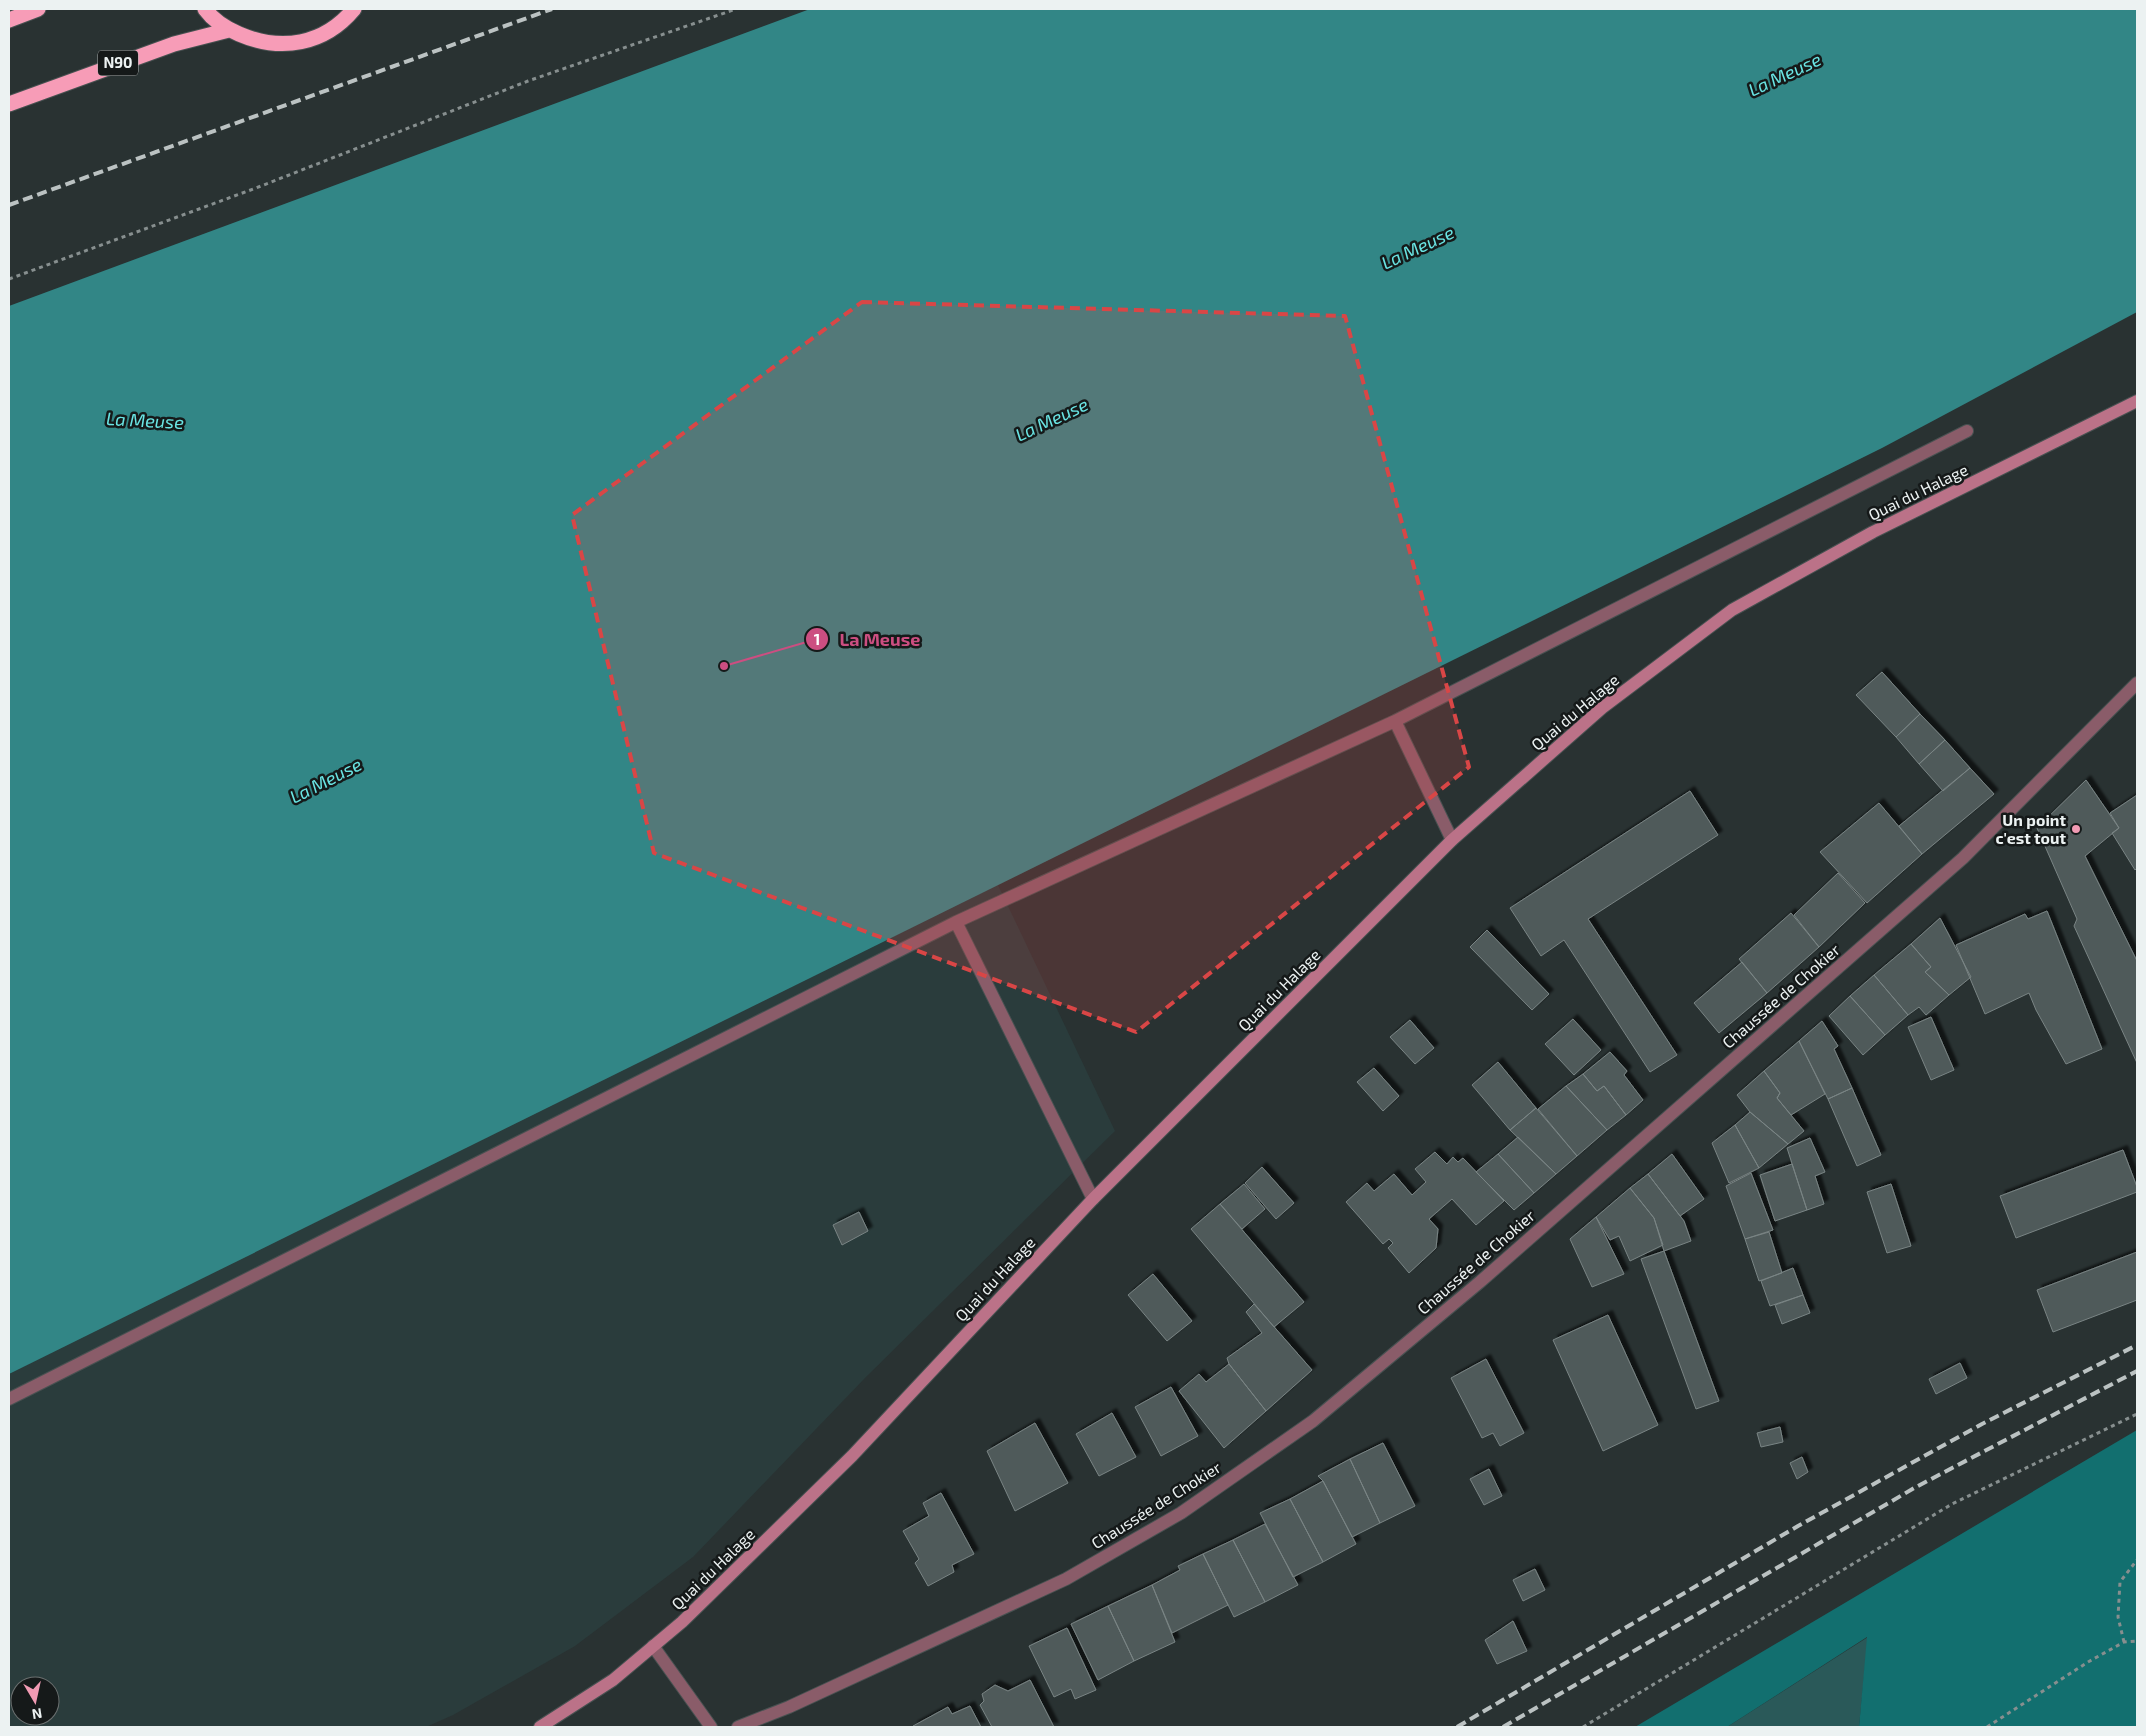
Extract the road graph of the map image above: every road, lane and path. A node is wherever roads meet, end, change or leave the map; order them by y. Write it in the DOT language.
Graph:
graph roads {
  1 [pos="38,9"];
  2 [pos="205,9"];
  3 [pos="354,9"];
  4 [pos="736,9"];
  5 [pos="9,20"];
  6 [pos="229,30"];
  7 [pos="9,104"];
  8 [pos="9,279"];
  9 [pos="2137,401"];
  10 [pos="1967,431"];
  11 [pos="2137,682"];
  12 [pos="1394,721"];
  13 [pos="1452,840"];
  14 [pos="956,922"];
  15 [pos="1093,1199"];
  16 [pos="9,1399"];
  17 [pos="2137,1414"];
  18 [pos="2137,1560"];
  19 [pos="2137,1641"];
  20 [pos="2124,1642"];
  21 [pos="653,1646"];
  22 [pos="540,1727"];
  23 [pos="711,1727"];
  24 [pos="738,1727"];
  25 [pos="1583,1727"];
  26 [pos="1987,1727"];
  1 -- 5 [label="highway"];
  2 -- 6 [label="highway"];
  3 -- 6 [label="highway"];
  4 -- 8 [label="path"];
  6 -- 7 [label="highway, N90"];
  9 -- 13 [label="main road, Quai du Halage"];
  10 -- 12 [label="street"];
  11 -- 24 [label="street, Chaussée de Chokier"];
  12 -- 13 [label="street"];
  12 -- 14 [label="street"];
  13 -- 15 [label="main road, Quai du Halage"];
  14 -- 15 [label="street"];
  14 -- 16 [label="street"];
  15 -- 21 [label="main road, Quai du Halage"];
  17 -- 25 [label="path"];
  18 -- 20 [label="path"];
  19 -- 20 [label="path"];
  20 -- 26 [label="path"];
  21 -- 22 [label="main road, Quai du Halage"];
  21 -- 23 [label="street"];
}
